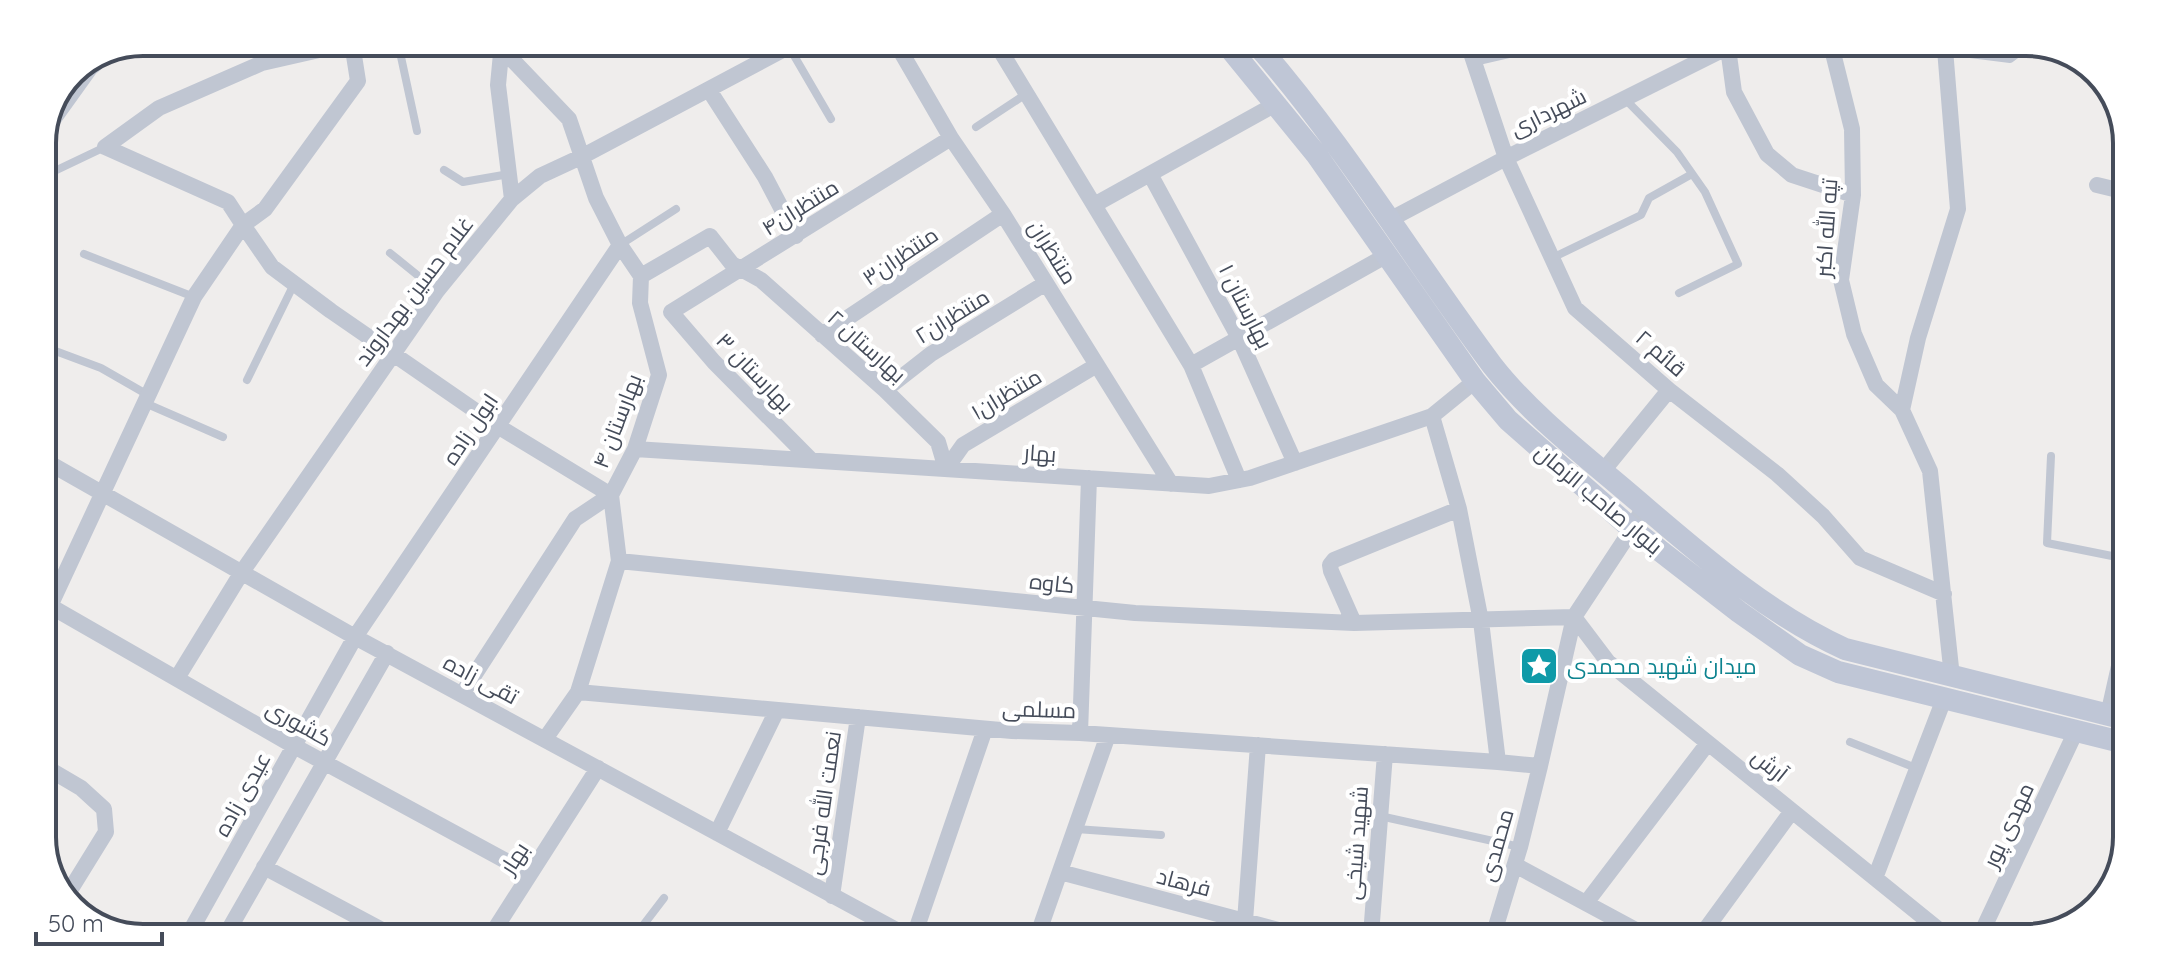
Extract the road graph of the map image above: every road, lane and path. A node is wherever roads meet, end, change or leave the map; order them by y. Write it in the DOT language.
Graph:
graph roads {
  1 [pos="264,56"];
  2 [pos="293,56"];
  3 [pos="353,56"];
  4 [pos="401,56"];
  5 [pos="502,56"];
  6 [pos="511,56"];
  7 [pos="772,56"];
  8 [pos="796,56"];
  9 [pos="903,56"];
  10 [pos="1004,56"];
  11 [pos="1236,56"];
  12 [pos="1266,56"];
  13 [pos="1471,56"];
  14 [pos="1711,56"];
  15 [pos="1728,56"];
  16 [pos="1834,56"];
  17 [pos="1945,56"];
  18 [pos="1988,56"];
  19 [pos="2014,56"];
  20 [pos="262,63"];
  21 [pos="91,74"];
  22 [pos="709,90"];
  23 [pos="1027,93"];
  24 [pos="1625,99"];
  25 [pos="1276,104"];
  26 [pos="61,115"];
  27 [pos="831,119"];
  28 [pos="976,127"];
  29 [pos="417,131"];
  30 [pos="951,138"];
  31 [pos="105,147"];
  32 [pos="583,156"];
  33 [pos="1506,158"];
  34 [pos="56,170"];
  35 [pos="444,170"];
  36 [pos="509,174"];
  37 [pos="1150,174"];
  38 [pos="1692,174"];
  39 [pos="2097,185"];
  40 [pos="2113,189"];
  41 [pos="1853,195"];
  42 [pos="512,199"];
  43 [pos="1094,205"];
  44 [pos="676,209"];
  45 [pos="1003,214"];
  46 [pos="1391,219"];
  47 [pos="243,225"];
  48 [pos="796,236"];
  49 [pos="620,245"];
  50 [pos="390,253"];
  51 [pos="84,254"];
  52 [pos="1389,254"];
  53 [pos="1552,258"];
  54 [pos="743,269"];
  55 [pos="641,276"];
  56 [pos="294,283"];
  57 [pos="1046,283"];
  58 [pos="437,291"];
  59 [pos="1679,293"];
  60 [pos="194,297"];
  61 [pos="671,312"];
  62 [pos="822,335"];
  63 [pos="1239,338"];
  64 [pos="56,351"];
  65 [pos="394,352"];
  66 [pos="1097,365"];
  67 [pos="1191,365"];
  68 [pos="247,380"];
  69 [pos="1475,381"];
  70 [pos="885,390"];
  71 [pos="1669,390"];
  72 [pos="147,399"];
  73 [pos="1902,410"];
  74 [pos="1432,416"];
  75 [pos="499,427"];
  76 [pos="223,437"];
  77 [pos="635,449"];
  78 [pos="2051,456"];
  79 [pos="811,460"];
  80 [pos="1295,463"];
  81 [pos="56,467"];
  82 [pos="946,469"];
  83 [pos="1603,471"];
  84 [pos="1089,478"];
  85 [pos="1239,480"];
  86 [pos="1171,484"];
  87 [pos="103,493"];
  88 [pos="611,495"];
  89 [pos="1644,506"];
  90 [pos="1459,509"];
  91 [pos="1632,529"];
  92 [pos="2113,556"];
  93 [pos="619,561"];
  94 [pos="242,572"];
  95 [pos="56,585"];
  96 [pos="1944,594"];
  97 [pos="1084,608"];
  98 [pos="56,610"];
  99 [pos="1574,617"];
  100 [pos="1481,621"];
  101 [pos="1354,623"];
  102 [pos="355,637"];
  103 [pos="387,653"];
  104 [pos="1952,677"];
  105 [pos="177,678"];
  106 [pos="578,692"];
  107 [pos="462,694"];
  108 [pos="1944,699"];
  109 [pos="777,710"];
  110 [pos="2113,716"];
  111 [pos="858,717"];
  112 [pos="985,729"];
  113 [pos="2076,731"];
  114 [pos="1080,733"];
  115 [pos="1108,735"];
  116 [pos="545,739"];
  117 [pos="2113,740"];
  118 [pos="1850,742"];
  119 [pos="1708,743"];
  120 [pos="1258,745"];
  121 [pos="294,746"];
  122 [pos="1385,754"];
  123 [pos="324,762"];
  124 [pos="1498,762"];
  125 [pos="1540,766"];
  126 [pos="598,768"];
  127 [pos="1917,769"];
  128 [pos="56,773"];
  129 [pos="1792,811"];
  130 [pos="1380,816"];
  131 [pos="1075,829"];
  132 [pos="717,833"];
  133 [pos="1161,835"];
  134 [pos="1520,847"];
  135 [pos="1515,865"];
  136 [pos="264,867"];
  137 [pos="1060,872"];
  138 [pos="530,874"];
  139 [pos="1875,878"];
  140 [pos="72,887"];
  141 [pos="832,896"];
  142 [pos="664,898"];
  143 [pos="1586,903"];
  144 [pos="1245,921"];
  145 [pos="194,924"];
  146 [pos="235,924"];
  147 [pos="371,924"];
  148 [pos="498,924"];
  149 [pos="644,924"];
  150 [pos="885,924"];
  151 [pos="918,924"];
  152 [pos="1042,924"];
  153 [pos="1256,924"];
  154 [pos="1372,924"];
  155 [pos="1497,924"];
  156 [pos="1615,924"];
  157 [pos="1709,924"];
  158 [pos="1932,924"];
  159 [pos="1986,924"];
  1 -- 20 [label="lane"];
  2 -- 20 [label="street"];
  3 -- 47 [label="street"];
  4 -- 29 [label="lane"];
  5 -- 36 [label="street"];
  6 -- 32 [label="street"];
  7 -- 22 [label="street, غلام حسین بهداروند"];
  8 -- 27 [label="lane"];
  9 -- 30 [label="street, منتظران"];
  10 -- 23 [label="street"];
  11 -- 25 [label="main road, بلوار صاحب الزمان"];
  12 -- 46 [label="main road, بلوار صاحب الزمان"];
  13 -- 33 [label="street, قائم ۲"];
  14 -- 24 [label="street, شهرداری"];
  15 -- 41 [label="street"];
  16 -- 41 [label="street, تپه الله اکبر"];
  17 -- 73 [label="street"];
  18 -- 19 [label="lane"];
  20 -- 31 [label="street"];
  21 -- 26 [label="lane"];
  22 -- 32 [label="street, غلام حسین بهداروند"];
  22 -- 48 [label="street"];
  23 -- 28 [label="lane"];
  23 -- 43 [label="street"];
  24 -- 33 [label="street, شهرداری"];
  24 -- 38 [label="lane"];
  25 -- 37 [label="street"];
  25 -- 52 [label="main road, بلوار صاحب الزمان"];
  30 -- 45 [label="street, منتظران"];
  30 -- 48 [label="street, منتظران۴"];
  31 -- 34 [label="lane"];
  31 -- 47 [label="street"];
  32 -- 42 [label="street, غلام حسین بهداروند"];
  32 -- 49 [label="street"];
  33 -- 46 [label="street, شهرداری"];
  33 -- 53 [label="street, قائم ۲"];
  35 -- 36 [label="lane"];
  36 -- 42 [label="street"];
  37 -- 43 [label="street"];
  37 -- 63 [label="street, بهارستان ۱"];
  38 -- 53 [label="lane"];
  38 -- 59 [label="lane"];
  39 -- 40 [label="street"];
  41 -- 73 [label="street, تپه الله اکبر"];
  42 -- 58 [label="street, غلام حسین بهداروند"];
  43 -- 67 [label="street"];
  44 -- 49 [label="lane"];
  45 -- 57 [label="street, منتظران"];
  45 -- 62 [label="street, منتظران۳"];
  46 -- 83 [label="main road, بلوار صاحب الزمان"];
  47 -- 56 [label="street"];
  47 -- 60 [label="street"];
  48 -- 54 [label="street, منتظران۴"];
  49 -- 55 [label="street"];
  49 -- 75 [label="street, ابول زاده"];
  50 -- 58 [label="lane"];
  51 -- 60 [label="lane"];
  52 -- 63 [label="street"];
  52 -- 69 [label="main road, بلوار صاحب الزمان"];
  53 -- 71 [label="street, قائم ۲"];
  54 -- 55 [label="street, بهارستان ۲"];
  54 -- 61 [label="street, منتظران۴"];
  54 -- 62 [label="street, بهارستان ۲"];
  55 -- 77 [label="street, بهارستان ۴"];
  56 -- 65 [label="street"];
  56 -- 68 [label="lane"];
  57 -- 66 [label="street, منتظران"];
  57 -- 70 [label="street, منتظران۲"];
  58 -- 65 [label="street, غلام حسین بهداروند"];
  60 -- 72 [label="street"];
  61 -- 79 [label="street, بهارستان ۳"];
  62 -- 70 [label="street, بهارستان ۲"];
  63 -- 67 [label="street"];
  63 -- 80 [label="street, بهارستان ۱"];
  64 -- 72 [label="lane"];
  65 -- 75 [label="street"];
  65 -- 94 [label="street, غلام حسین بهداروند"];
  66 -- 82 [label="street, منتظران۱"];
  66 -- 86 [label="street, منتظران"];
  67 -- 85 [label="street"];
  69 -- 74 [label="street"];
  69 -- 91 [label="main road, بلوار صاحب الزمان"];
  70 -- 82 [label="street, بهارستان ۲"];
  71 -- 83 [label="street"];
  71 -- 96 [label="street, قائم ۲"];
  72 -- 76 [label="lane"];
  72 -- 87 [label="street"];
  73 -- 96 [label="street, تپه الله اکبر"];
  74 -- 80 [label="street, بهار"];
  74 -- 90 [label="street"];
  75 -- 88 [label="street"];
  75 -- 102 [label="street, ابول زاده"];
  77 -- 79 [label="street, بهار"];
  77 -- 88 [label="street, بهارستان ۴"];
  78 -- 92 [label="lane"];
  79 -- 82 [label="street, بهار"];
  80 -- 85 [label="street, بهار"];
  81 -- 87 [label="street, تقی زاده"];
  82 -- 84 [label="street, بهار"];
  83 -- 89 [label="main road, بلوار صاحب الزمان"];
  84 -- 86 [label="street, بهار"];
  84 -- 97 [label="street"];
  85 -- 86 [label="street, بهار"];
  87 -- 94 [label="street, تقی زاده"];
  87 -- 95 [label="street"];
  88 -- 93 [label="street, بهارستان ۴"];
  88 -- 107 [label="street"];
  89 -- 91 [label="street"];
  89 -- 104 [label="main road, بلوار صاحب الزمان"];
  90 -- 100 [label="street"];
  90 -- 101 [label="street"];
  91 -- 99 [label="street"];
  91 -- 108 [label="main road, بلوار صاحب الزمان"];
  93 -- 97 [label="street, کاوه"];
  93 -- 106 [label="street, بهارستان ۴"];
  94 -- 102 [label="street, تقی زاده"];
  94 -- 105 [label="street, غلام حسین بهداروند"];
  96 -- 104 [label="street, تپه الله اکبر"];
  97 -- 101 [label="street, کاوه"];
  97 -- 114 [label="street"];
  98 -- 105 [label="street, کشوری"];
  99 -- 100 [label="street, کاوه"];
  99 -- 119 [label="street, آرش"];
  99 -- 125 [label="street, محمدی"];
  100 -- 101 [label="street, کاوه"];
  100 -- 124 [label="street"];
  102 -- 103 [label="street, تقی زاده"];
  102 -- 121 [label="street, عیدی زاده"];
  103 -- 107 [label="street, تقی زاده"];
  103 -- 123 [label="street"];
  104 -- 110 [label="main road, بلوار صاحب الزمان"];
  105 -- 121 [label="street, کشوری"];
  106 -- 109 [label="street, مسلمی"];
  106 -- 116 [label="street, بهارستان ۴"];
  107 -- 116 [label="street, تقی زاده"];
  108 -- 113 [label="main road, بلوار صاحب الزمان"];
  108 -- 127 [label="street"];
  109 -- 111 [label="street, مسلمی"];
  109 -- 132 [label="street"];
  111 -- 112 [label="street, مسلمی"];
  111 -- 141 [label="street, نعمت الله فرجی"];
  112 -- 114 [label="street, مسلمی"];
  112 -- 151 [label="street"];
  113 -- 117 [label="main road, بلوار صاحب الزمان"];
  113 -- 159 [label="street, مهدی پور"];
  114 -- 115 [label="street, مسلمی"];
  115 -- 120 [label="street, مسلمی"];
  115 -- 131 [label="street"];
  116 -- 126 [label="street, تقی زاده"];
  118 -- 127 [label="lane"];
  119 -- 129 [label="street, آرش"];
  119 -- 143 [label="street"];
  120 -- 122 [label="street, مسلمی"];
  120 -- 144 [label="street"];
  121 -- 123 [label="street, کشوری"];
  121 -- 145 [label="street, عیدی زاده"];
  122 -- 124 [label="street, مسلمی"];
  122 -- 130 [label="street, شهید شیخی"];
  123 -- 136 [label="street"];
  123 -- 138 [label="street, کشوری"];
  124 -- 125 [label="street, مسلمی"];
  125 -- 134 [label="street, محمدی"];
  126 -- 132 [label="street, تقی زاده"];
  126 -- 138 [label="street, بهار"];
  127 -- 139 [label="street"];
  128 -- 140 [label="street"];
  129 -- 139 [label="street, آرش"];
  129 -- 157 [label="street"];
  130 -- 134 [label="lane"];
  130 -- 154 [label="street, شهید شیخی"];
  131 -- 133 [label="lane"];
  131 -- 137 [label="street"];
  132 -- 141 [label="street, تقی زاده"];
  134 -- 135 [label="street, محمدی"];
  135 -- 143 [label="street"];
  135 -- 155 [label="street, محمدی"];
  136 -- 146 [label="street"];
  136 -- 147 [label="street"];
  137 -- 144 [label="street, فرهاد"];
  137 -- 152 [label="street"];
  138 -- 148 [label="street, بهار"];
  139 -- 158 [label="street, آرش"];
  141 -- 150 [label="street, تقی زاده"];
  142 -- 149 [label="lane"];
  143 -- 156 [label="street"];
  144 -- 153 [label="street, فرهاد"];
}
